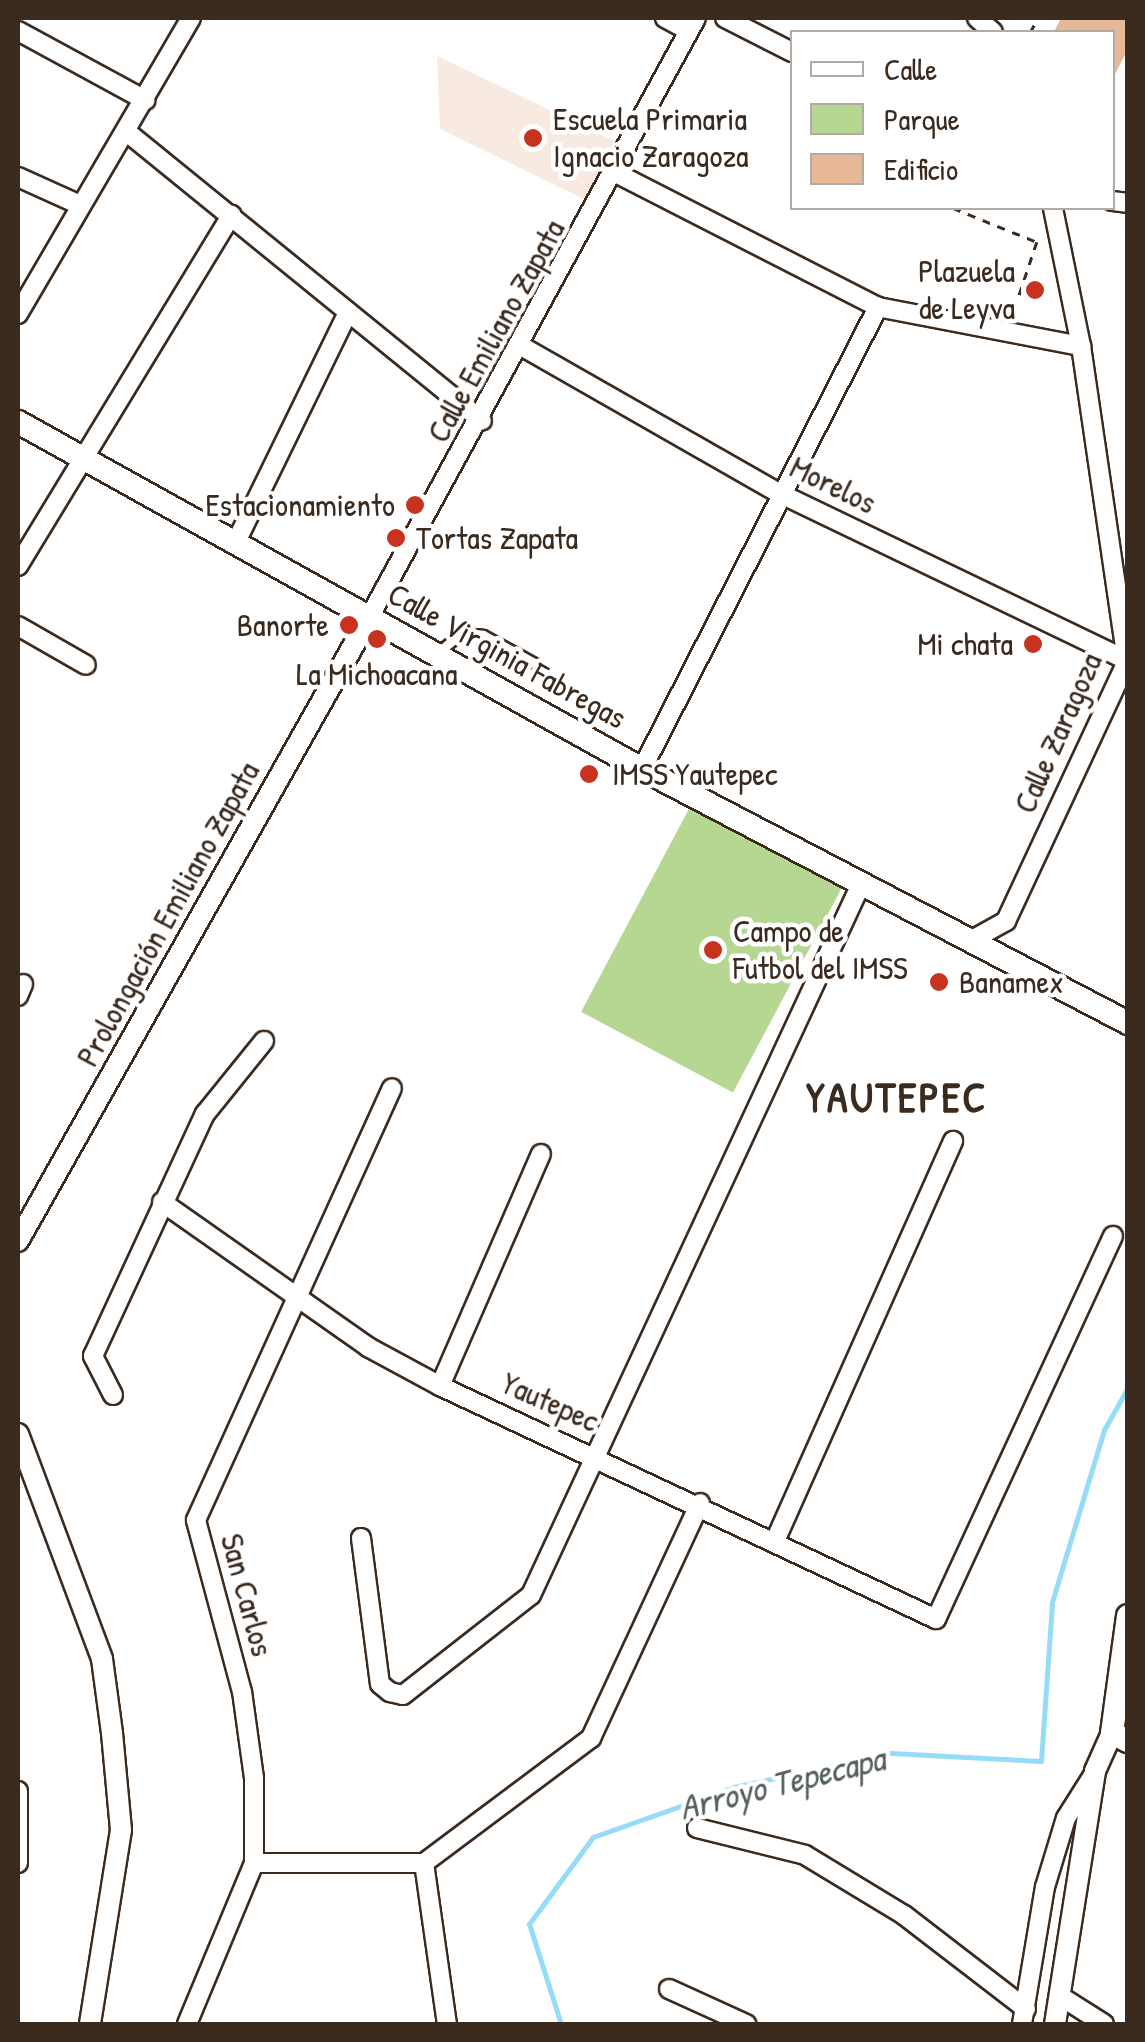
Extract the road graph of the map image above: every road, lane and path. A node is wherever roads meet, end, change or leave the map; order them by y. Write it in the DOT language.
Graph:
graph roads {
  1 [pos="191,18"];
  2 [pos="665,18"];
  3 [pos="725,18"];
  4 [pos="692,24"];
  5 [pos="20,39"];
  6 [pos="790,51"];
  7 [pos="145,100"];
  8 [pos="128,132"];
  9 [pos="616,172"];
  10 [pos="18,178"];
  11 [pos="80,206"];
  12 [pos="959,210"];
  13 [pos="1052,210"];
  14 [pos="231,215"];
  15 [pos="878,307"];
  16 [pos="348,312"];
  17 [pos="18,314"];
  18 [pos="1006,333"];
  19 [pos="520,346"];
  20 [pos="1081,346"];
  21 [pos="482,421"];
  22 [pos="18,422"];
  23 [pos="78,459"];
  24 [pos="779,493"];
  25 [pos="235,544"];
  26 [pos="18,566"];
  27 [pos="370,616"];
  28 [pos="18,626"];
  29 [pos="437,653"];
  30 [pos="1128,661"];
  31 [pos="536,664"];
  32 [pos="86,665"];
  33 [pos="642,769"];
  34 [pos="862,882"];
  35 [pos="1006,921"];
  36 [pos="972,940"];
  37 [pos="1004,959"];
  38 [pos="1128,1023"];
  39 [pos="264,1041"];
  40 [pos="392,1088"];
  41 [pos="953,1141"];
  42 [pos="541,1154"];
  43 [pos="162,1202"];
  44 [pos="1112,1236"];
  45 [pos="18,1241"];
  46 [pos="295,1290"];
  47 [pos="440,1386"];
  48 [pos="114,1395"];
  49 [pos="18,1434"];
  50 [pos="599,1456"];
  51 [pos="700,1503"];
  52 [pos="361,1538"];
  53 [pos="775,1540"];
  54 [pos="1128,1616"];
  55 [pos="1124,1651"];
  56 [pos="1120,1737"];
  57 [pos="1095,1771"];
  58 [pos="18,1791"];
  59 [pos="697,1828"];
  60 [pos="18,1863"];
  61 [pos="254,1863"];
  62 [pos="424,1863"];
  63 [pos="669,1989"];
  64 [pos="1060,1996"];
  65 [pos="1024,2017"];
  66 [pos="90,2024"];
  67 [pos="186,2024"];
  68 [pos="448,2024"];
  69 [pos="746,2024"];
  70 [pos="1056,2024"];
  71 [pos="1104,2024"];
  1 -- 7 [label="street"];
  2 -- 4 [label="street"];
  3 -- 6 [label="street"];
  4 -- 9 [label="street, Calle Emiliano Zapata"];
  5 -- 7 [label="street"];
  7 -- 8 [label="street"];
  8 -- 11 [label="street"];
  8 -- 14 [label="street"];
  9 -- 15 [label="street"];
  9 -- 19 [label="street, Calle Emiliano Zapata"];
  10 -- 11 [label="street"];
  11 -- 17 [label="street"];
  12 -- 18 [label="path"];
  13 -- 20 [label="street, Calle Zaragoza"];
  14 -- 16 [label="street"];
  14 -- 23 [label="street"];
  15 -- 18 [label="street"];
  15 -- 24 [label="street"];
  16 -- 21 [label="street"];
  16 -- 25 [label="street"];
  18 -- 20 [label="street"];
  19 -- 21 [label="street, Calle Emiliano Zapata"];
  19 -- 24 [label="street, Morelos"];
  20 -- 30 [label="street, Calle Zaragoza"];
  21 -- 27 [label="street, Calle Emiliano Zapata"];
  22 -- 23 [label="main road, Calle Virginia Fabregas"];
  23 -- 25 [label="main road, Calle Virginia Fabregas"];
  23 -- 26 [label="street"];
  24 -- 30 [label="street, Morelos"];
  24 -- 33 [label="street"];
  25 -- 27 [label="main road, Calle Virginia Fabregas"];
  27 -- 29 [label="main road, Calle Virginia Fabregas"];
  27 -- 45 [label="street, Prolongación Emiliano Zapata"];
  28 -- 32 [label="street"];
  29 -- 31 [label="lane"];
  29 -- 33 [label="main road, Calle Virginia Fabregas"];
  30 -- 35 [label="street, Calle Zaragoza"];
  33 -- 34 [label="main road, Calle Virginia Fabregas"];
  34 -- 36 [label="main road, Calle Virginia Fabregas"];
  34 -- 50 [label="street"];
  35 -- 36 [label="street"];
  35 -- 37 [label="street, Calle Zaragoza"];
  36 -- 37 [label="main road, Calle Virginia Fabregas"];
  37 -- 38 [label="main road, Calle Virginia Fabregas"];
  39 -- 43 [label="street"];
  40 -- 46 [label="street, San Carlos"];
  41 -- 53 [label="street"];
  42 -- 47 [label="street"];
  43 -- 46 [label="street, Yautepec"];
  43 -- 48 [label="street"];
  44 -- 53 [label="street, Yautepec"];
  46 -- 47 [label="street, Yautepec"];
  46 -- 61 [label="street, San Carlos"];
  47 -- 50 [label="street, Yautepec"];
  49 -- 66 [label="street"];
  50 -- 51 [label="street, Yautepec"];
  50 -- 52 [label="street"];
  51 -- 53 [label="street, Yautepec"];
  51 -- 62 [label="street"];
  54 -- 55 [label="main road"];
  55 -- 56 [label="main road"];
  56 -- 57 [label="street"];
  57 -- 64 [label="street"];
  57 -- 65 [label="street"];
  58 -- 60 [label="street"];
  59 -- 65 [label="street"];
  61 -- 62 [label="street"];
  61 -- 67 [label="street, San Carlos"];
  62 -- 68 [label="street"];
  63 -- 69 [label="street"];
  64 -- 70 [label="street"];
  64 -- 71 [label="street"];
}
